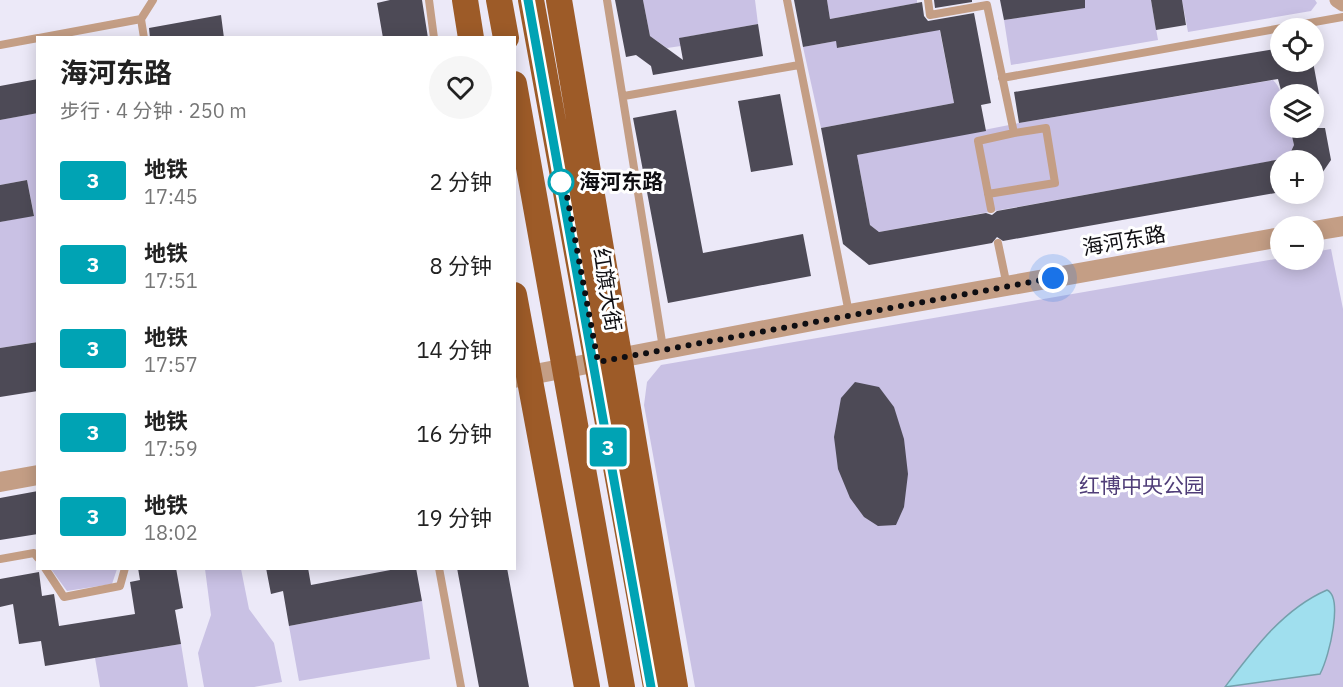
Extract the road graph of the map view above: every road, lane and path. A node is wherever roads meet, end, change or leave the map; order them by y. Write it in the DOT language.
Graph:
graph roads {
  1 [pos="153,0"];
  2 [pos="429,0"];
  3 [pos="465,0"];
  4 [pos="499,0"];
  5 [pos="531,0"];
  6 [pos="559,0"];
  7 [pos="607,0"];
  8 [pos="787,0"];
  9 [pos="928,0"];
  10 [pos="1337,0"];
  11 [pos="1343,4"];
  12 [pos="1343,17"];
  13 [pos="141,18"];
  14 [pos="48,36"];
  15 [pos="144,36"];
  16 [pos="434,36"];
  17 [pos="471,36"];
  18 [pos="506,36"];
  19 [pos="36,38"];
  20 [pos="0,45"];
  21 [pos="799,65"];
  22 [pos="1002,78"];
  23 [pos="516,95"];
  24 [pos="624,96"];
  25 [pos="1014,134"];
  26 [pos="988,194"];
  27 [pos="991,209"];
  28 [pos="1343,226"];
  29 [pos="1324,229"];
  30 [pos="1270,239"];
  31 [pos="998,243"];
  32 [pos="1007,286"];
  33 [pos="516,305"];
  34 [pos="849,314"];
  35 [pos="664,350"];
  36 [pos="609,360"];
  37 [pos="567,368"];
  38 [pos="531,378"];
  39 [pos="36,475"];
  40 [pos="0,482"];
  41 [pos="36,556"];
  42 [pos="0,559"];
  43 [pos="46,570"];
  44 [pos="124,570"];
  45 [pos="439,570"];
  46 [pos="461,687"];
  47 [pos="587,687"];
  48 [pos="622,687"];
  49 [pos="656,687"];
  50 [pos="675,687"];
  1 -- 13 [label="lane"];
  2 -- 16 [label="lane"];
  3 -- 17 [label="main road"];
  4 -- 18 [label="main road"];
  5 -- 36 [label="main road, 红旗大街"];
  6 -- 36 [label="main road, 红旗大街"];
  7 -- 24 [label="lane"];
  8 -- 21 [label="lane"];
  9 -- 22 [label="lane"];
  10 -- 11 [label="street"];
  12 -- 22 [label="lane"];
  13 -- 14 [label="lane"];
  13 -- 15 [label="lane"];
  19 -- 20 [label="lane"];
  21 -- 24 [label="lane"];
  21 -- 34 [label="lane"];
  22 -- 25 [label="lane"];
  23 -- 37 [label="main road"];
  24 -- 35 [label="lane"];
  25 -- 26 [label="lane"];
  25 -- 26 [label="lane"];
  26 -- 27 [label="lane"];
  28 -- 29 [label="street"];
  30 -- 32 [label="street, 海河东路"];
  31 -- 32 [label="lane"];
  32 -- 34 [label="street, 海河东路"];
  33 -- 38 [label="main road"];
  34 -- 35 [label="street, 海河东路"];
  35 -- 36 [label="street, 海河东路"];
  36 -- 37 [label="street, 海河东路"];
  36 -- 49 [label="main road, 红旗大街"];
  36 -- 50 [label="main road, 红旗大街"];
  37 -- 38 [label="street, 海河东路"];
  37 -- 48 [label="main road"];
  38 -- 47 [label="main road"];
  39 -- 40 [label="street"];
  41 -- 42 [label="lane"];
  43 -- 44 [label="lane"];
  45 -- 46 [label="lane"];
}
